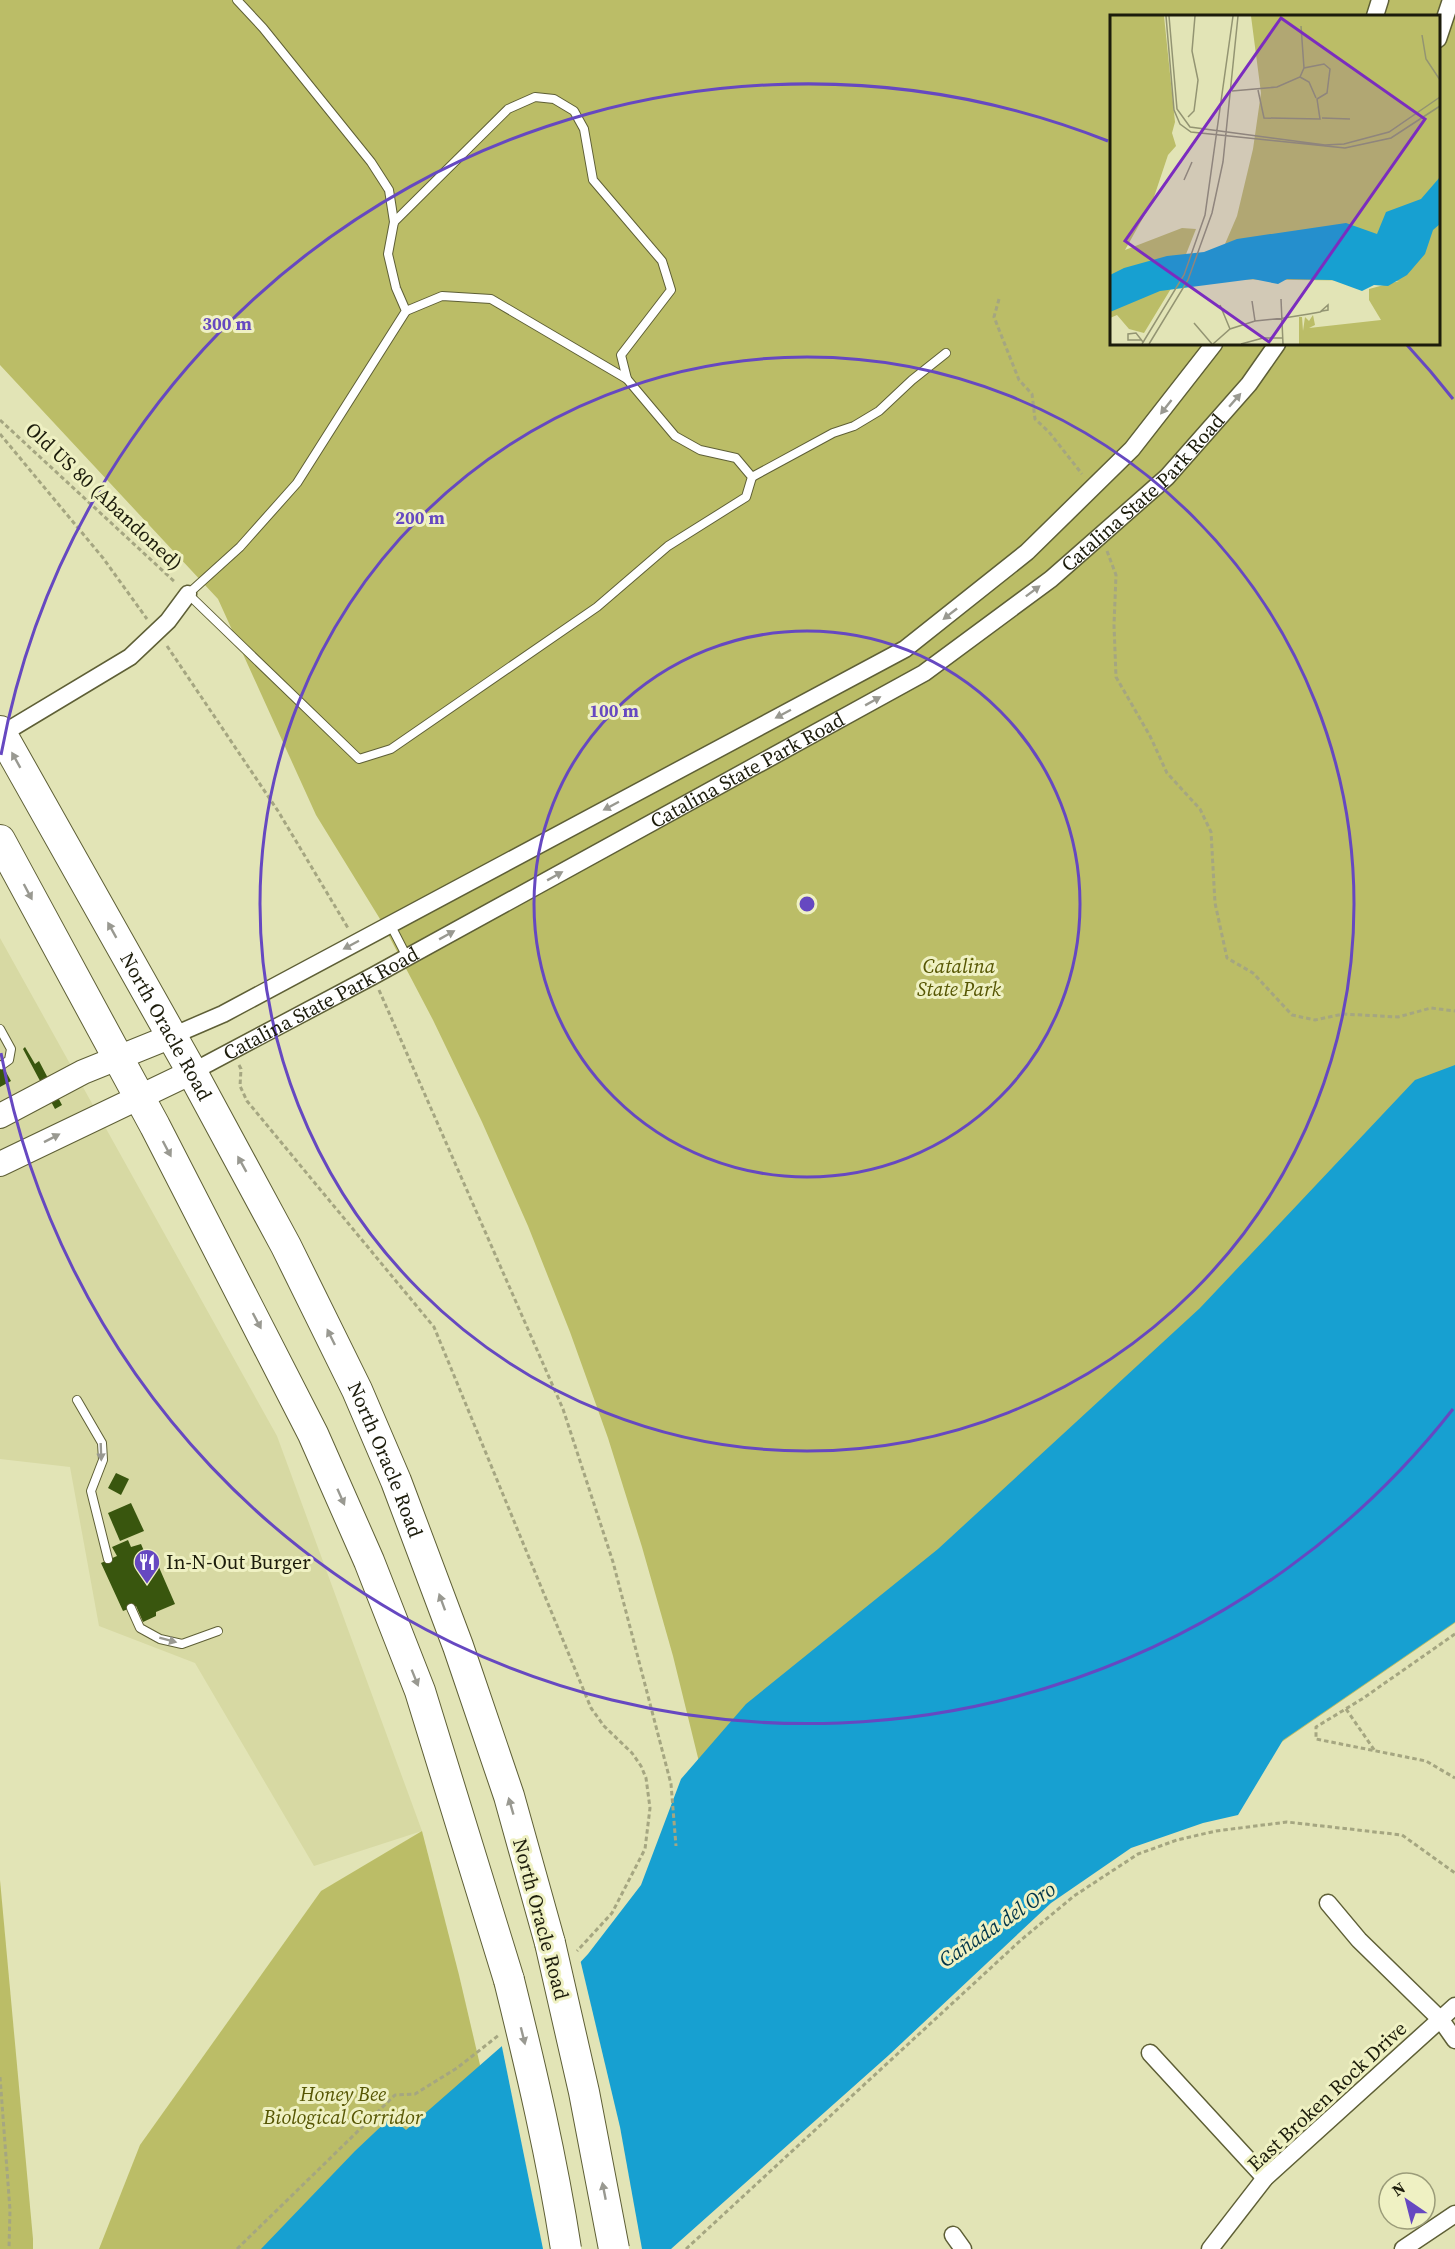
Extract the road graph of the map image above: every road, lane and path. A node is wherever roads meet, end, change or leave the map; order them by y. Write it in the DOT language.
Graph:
graph roads {
  1 [pos="237,0"];
  2 [pos="1380,0"];
  3 [pos="1451,0"];
  4 [pos="1375,15"];
  5 [pos="1440,33"];
  6 [pos="394,222"];
  7 [pos="999,299"];
  8 [pos="406,311"];
  9 [pos="1213,345"];
  10 [pos="1276,345"];
  11 [pos="946,354"];
  12 [pos="627,379"];
  13 [pos="0,420"];
  14 [pos="0,434"];
  15 [pos="752,477"];
  16 [pos="1090,491"];
  17 [pos="1102,534"];
  18 [pos="188,594"];
  19 [pos="157,631"];
  20 [pos="1,733"];
  21 [pos="0,840"];
  22 [pos="390,924"];
  23 [pos="357,942"];
  24 [pos="407,957"];
  25 [pos="373,976"];
  26 [pos="1455,1011"];
  27 [pos="0,1029"];
  28 [pos="172,1036"];
  29 [pos="119,1058"];
  30 [pos="2,1065"];
  31 [pos="192,1072"];
  32 [pos="140,1097"];
  33 [pos="0,1116"];
  34 [pos="0,1164"];
  35 [pos="77,1400"];
  36 [pos="108,1559"];
  37 [pos="131,1608"];
  38 [pos="218,1631"];
  39 [pos="1455,1634"];
  40 [pos="1347,1708"];
  41 [pos="1375,1751"];
  42 [pos="1455,1778"];
  43 [pos="676,1846"];
  44 [pos="1455,1873"];
  45 [pos="1328,1903"];
  46 [pos="1455,2006"];
  47 [pos="1441,2020"];
  48 [pos="1455,2040"];
  49 [pos="1150,2054"];
  50 [pos="0,2077"];
  51 [pos="1265,2178"];
  52 [pos="1455,2214"];
  53 [pos="953,2235"];
  54 [pos="9,2249"];
  55 [pos="566,2249"];
  56 [pos="614,2249"];
  57 [pos="686,2249"];
  58 [pos="963,2249"];
  59 [pos="1210,2249"];
  60 [pos="1403,2249"];
  1 -- 6 [label="lane"];
  2 -- 4 [label="street"];
  3 -- 5 [label="street"];
  6 -- 8 [label="lane"];
  6 -- 12 [label="lane"];
  7 -- 16 [label="path"];
  8 -- 12 [label="lane"];
  8 -- 18 [label="lane"];
  9 -- 16 [label="street, Catalina State Park Road, one-way"];
  17 -- 10 [label="street, Catalina State Park Road, one-way"];
  11 -- 15 [label="lane"];
  12 -- 15 [label="lane"];
  13 -- 18 [label="path, Old US 80 (Abandoned)"];
  14 -- 19 [label="path"];
  15 -- 18 [label="lane"];
  16 -- 22 [label="street, Catalina State Park Road, one-way"];
  24 -- 17 [label="street, Catalina State Park Road, one-way"];
  17 -- 26 [label="path"];
  18 -- 19 [label="street"];
  19 -- 20 [label="street"];
  19 -- 23 [label="path"];
  28 -- 20 [label="highway, North Oracle Road, one-way"];
  21 -- 29 [label="highway, one-way"];
  22 -- 23 [label="street, Catalina State Park Road"];
  22 -- 24 [label="lane"];
  23 -- 28 [label="street, Catalina State Park Road, one-way"];
  24 -- 25 [label="street, Catalina State Park Road"];
  25 -- 31 [label="street, Catalina State Park Road"];
  25 -- 43 [label="path"];
  27 -- 30 [label="lane"];
  28 -- 29 [label="street"];
  28 -- 31 [label="highway, North Oracle Road"];
  29 -- 32 [label="highway"];
  29 -- 33 [label="street"];
  31 -- 32 [label="street, Catalina State Park Road"];
  56 -- 31 [label="highway, North Oracle Road, one-way, bridge"];
  34 -- 32 [label="street, Catalina State Park Road, one-way"];
  32 -- 55 [label="highway, one-way, bridge"];
  35 -- 36 [label="lane, one-way"];
  37 -- 38 [label="lane, one-way"];
  39 -- 40 [label="path"];
  40 -- 41 [label="path"];
  40 -- 41 [label="path"];
  41 -- 42 [label="path"];
  44 -- 57 [label="path"];
  45 -- 47 [label="street"];
  46 -- 47 [label="street, East Broken Rock Drive"];
  47 -- 48 [label="street"];
  47 -- 51 [label="street, East Broken Rock Drive"];
  49 -- 51 [label="street"];
  50 -- 54 [label="path"];
  51 -- 59 [label="street, East Broken Rock Drive"];
  52 -- 60 [label="street"];
  53 -- 58 [label="street"];
}
